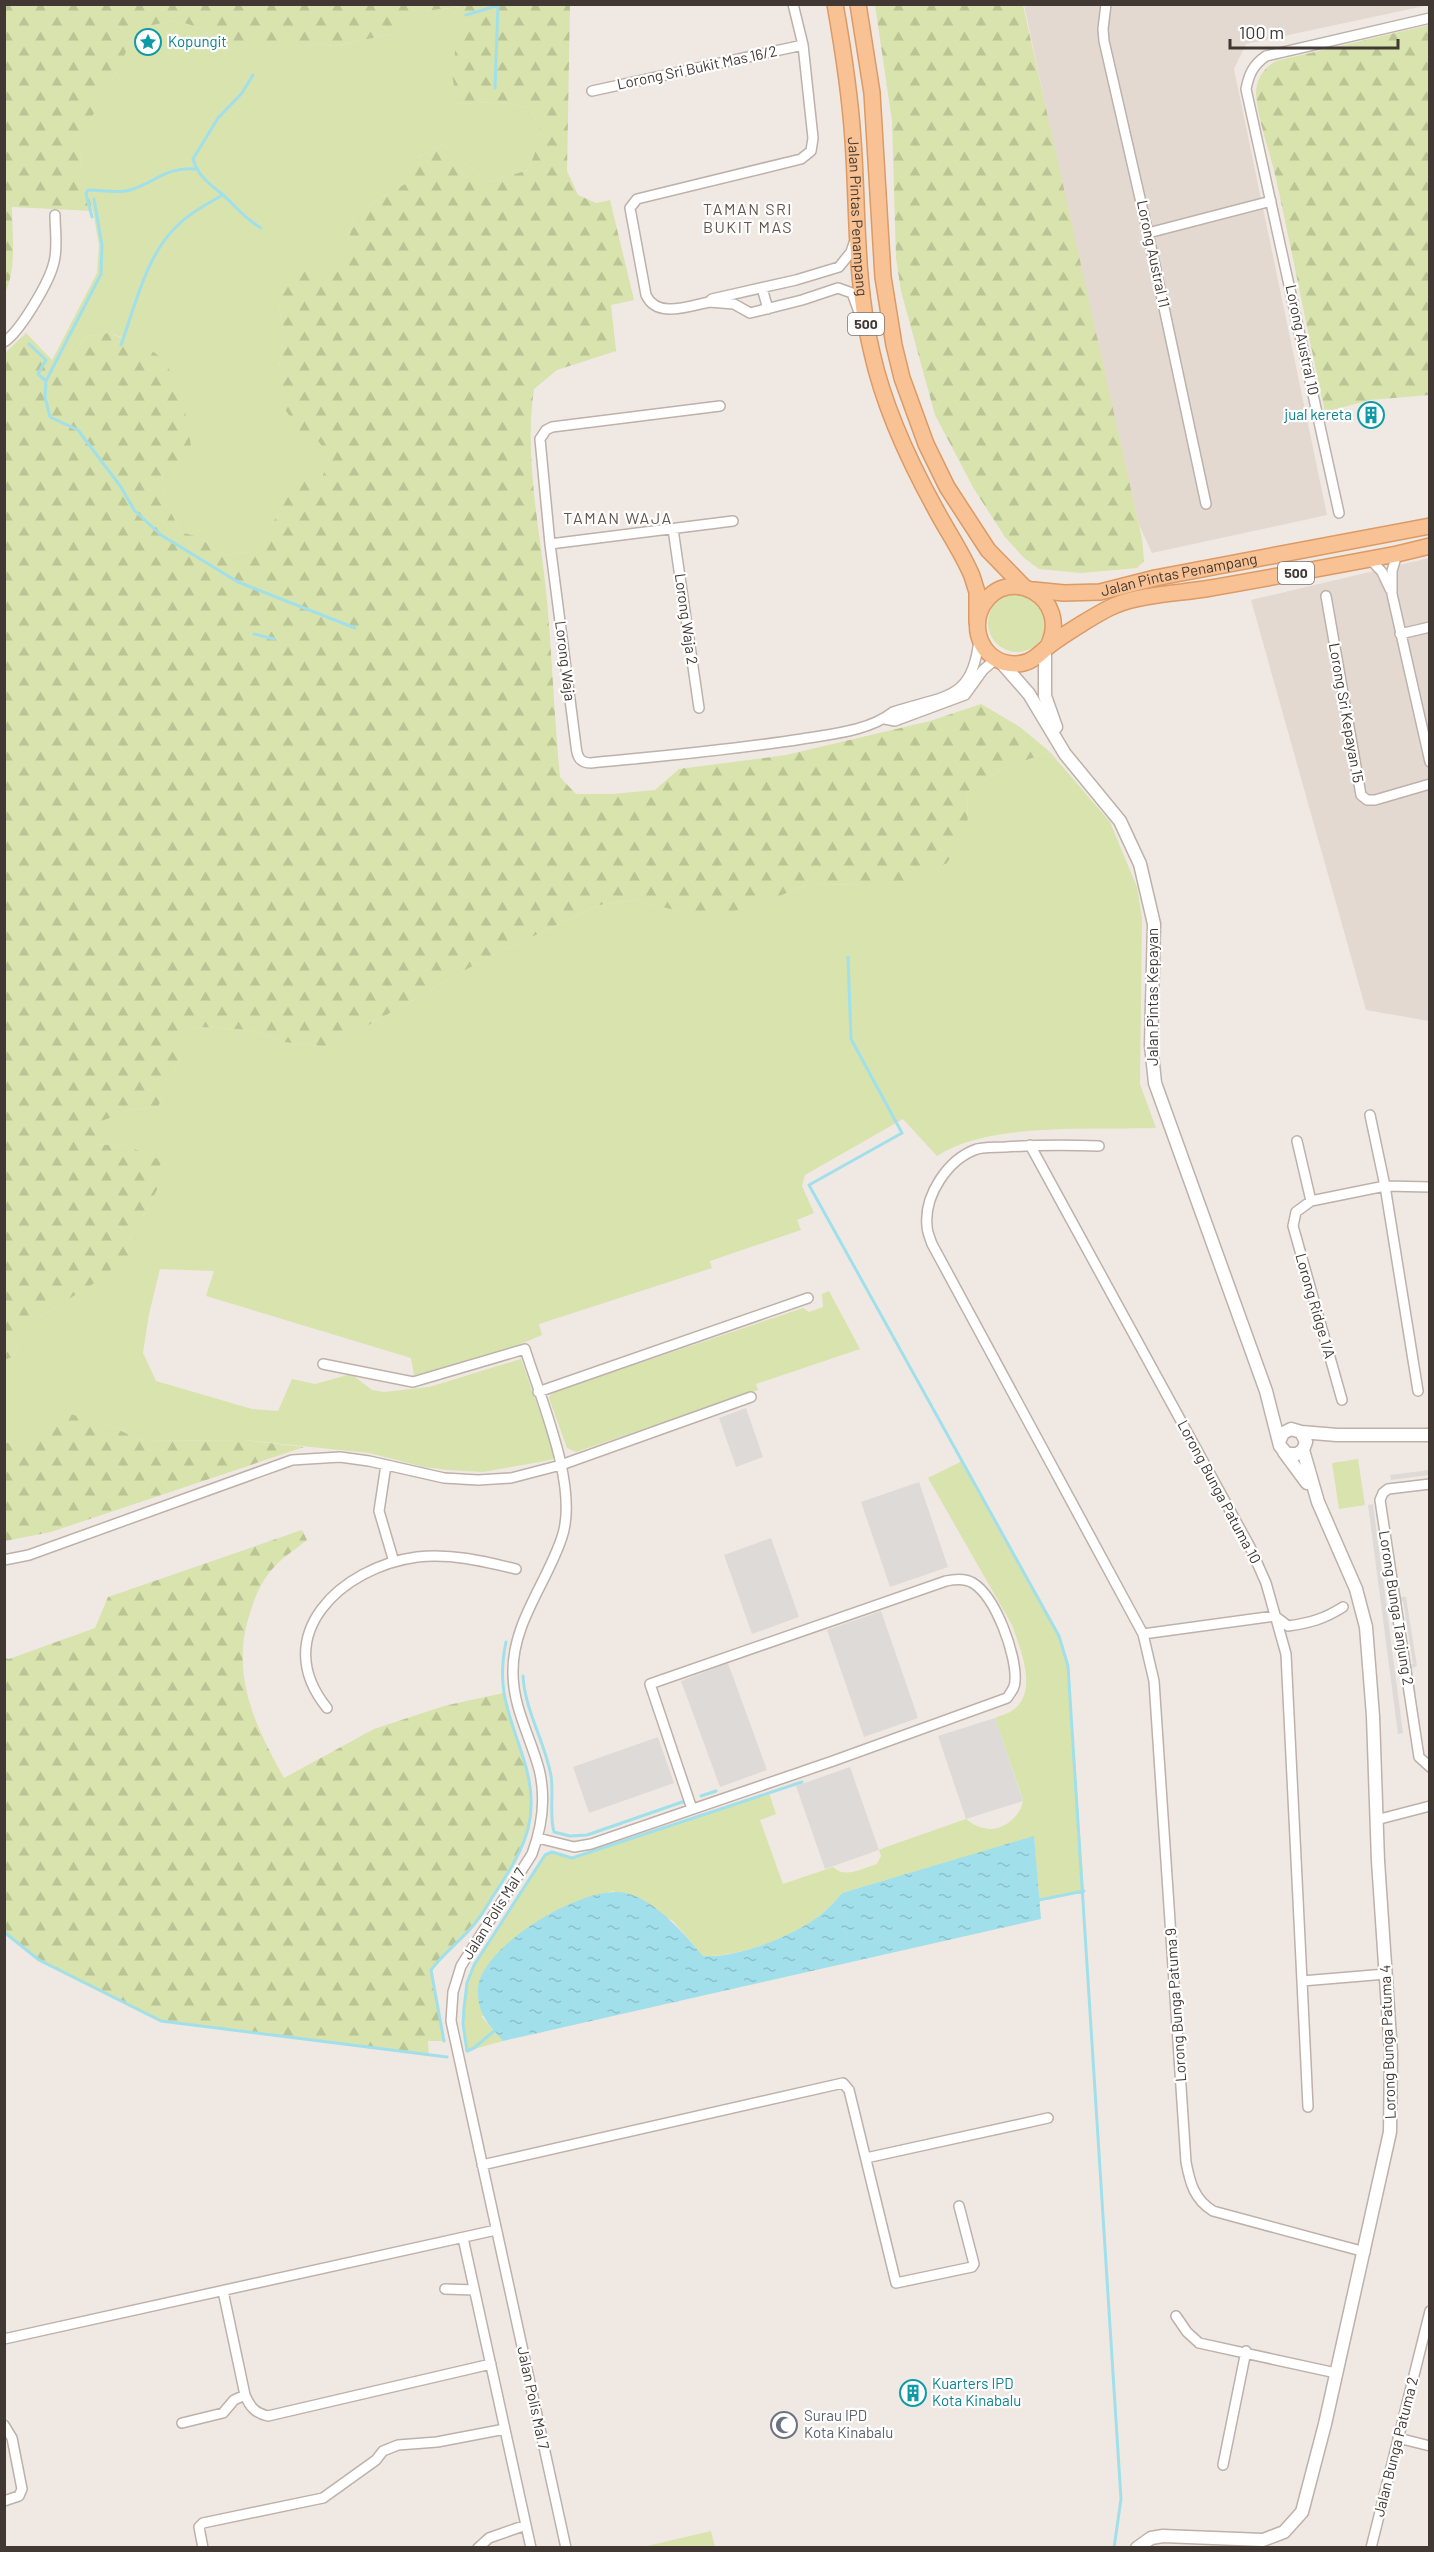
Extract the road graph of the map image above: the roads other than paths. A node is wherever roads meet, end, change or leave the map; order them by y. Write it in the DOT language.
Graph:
graph roads {
  1 [pos="793,4"];
  2 [pos="835,4"];
  3 [pos="858,4"];
  4 [pos="1106,4"];
  5 [pos="1430,18"];
  6 [pos="803,45"];
  7 [pos="592,91"];
  8 [pos="1271,201"];
  9 [pos="55,215"];
  10 [pos="1149,233"];
  11 [pos="857,235"];
  12 [pos="826,271"];
  13 [pos="762,288"];
  14 [pos="834,290"];
  15 [pos="709,302"];
  16 [pos="768,309"];
  17 [pos="865,318"];
  18 [pos="4,342"];
  19 [pos="720,406"];
  20 [pos="1206,504"];
  21 [pos="1340,513"];
  22 [pos="733,521"];
  23 [pos="1430,526"];
  24 [pos="673,529"];
  25 [pos="550,544"];
  26 [pos="1430,546"];
  27 [pos="1397,554"];
  28 [pos="1370,559"];
  29 [pos="1029,589"];
  30 [pos="1392,594"];
  31 [pos="1326,596"];
  32 [pos="977,622"];
  33 [pos="1430,627"];
  34 [pos="1400,634"];
  35 [pos="979,638"];
  36 [pos="1047,649"];
  37 [pos="998,660"];
  38 [pos="699,708"];
  39 [pos="885,719"];
  40 [pos="1065,754"];
  41 [pos="1430,762"];
  42 [pos="1430,784"];
  43 [pos="1370,1115"];
  44 [pos="1297,1141"];
  45 [pos="1029,1145"];
  46 [pos="1099,1146"];
  47 [pos="1385,1186"];
  48 [pos="1430,1187"];
  49 [pos="1311,1201"];
  50 [pos="808,1298"];
  51 [pos="323,1364"];
  52 [pos="1266,1391"];
  53 [pos="1418,1391"];
  54 [pos="538,1392"];
  55 [pos="751,1398"];
  56 [pos="1342,1400"];
  57 [pos="1298,1431"];
  58 [pos="1337,1435"];
  59 [pos="1430,1435"];
  60 [pos="1282,1447"];
  61 [pos="1304,1448"];
  62 [pos="386,1465"];
  63 [pos="561,1465"];
  64 [pos="1430,1484"];
  65 [pos="1318,1502"];
  66 [pos="4,1560"];
  67 [pos="394,1562"];
  68 [pos="516,1569"];
  69 [pos="1343,1607"];
  70 [pos="1275,1616"];
  71 [pos="1143,1634"];
  72 [pos="327,1708"];
  73 [pos="1430,1767"];
  74 [pos="1430,1806"];
  75 [pos="692,1809"];
  76 [pos="1376,1820"];
  77 [pos="538,1838"];
  78 [pos="1386,1974"];
  79 [pos="1302,1982"];
  80 [pos="1308,2107"];
  81 [pos="1048,2118"];
  82 [pos="866,2158"];
  83 [pos="482,2165"];
  84 [pos="959,2206"];
  85 [pos="496,2230"];
  86 [pos="463,2238"];
  87 [pos="1365,2252"];
  88 [pos="445,2289"];
  89 [pos="474,2290"];
  90 [pos="223,2291"];
  91 [pos="1430,2310"];
  92 [pos="1176,2316"];
  93 [pos="4,2339"];
  94 [pos="1245,2351"];
  95 [pos="491,2364"];
  96 [pos="1336,2373"];
  97 [pos="245,2395"];
  98 [pos="182,2423"];
  99 [pos="4,2424"];
  100 [pos="505,2429"];
  101 [pos="1398,2438"];
  102 [pos="1430,2446"];
  103 [pos="1224,2465"];
  104 [pos="4,2501"];
  105 [pos="526,2525"];
  106 [pos="1208,2543"];
  107 [pos="203,2547"];
  108 [pos="478,2547"];
  109 [pos="531,2547"];
  110 [pos="566,2547"];
  111 [pos="1137,2547"];
  112 [pos="1371,2547"];
  1 -- 6 [label="street"];
  2 -- 11 [label="main road, Jalan Pintas Penampang / 500"];
  3 -- 29 [label="main road, Jalan Pintas Penampang / 500"];
  4 -- 10 [label="street, Lorong Austral 11"];
  5 -- 8 [label="street, Lorong Austral 10"];
  6 -- 7 [label="street, Lorong Sri Bukit Mas 16/2"];
  6 -- 15 [label="street"];
  8 -- 10 [label="street"];
  8 -- 21 [label="street, Lorong Austral 10"];
  9 -- 18 [label="street"];
  10 -- 20 [label="street, Lorong Austral 11"];
  11 -- 12 [label="street"];
  11 -- 17 [label="main road, Jalan Pintas Penampang / 500"];
  12 -- 13 [label="street"];
  12 -- 14 [label="street"];
  13 -- 15 [label="street"];
  13 -- 16 [label="street"];
  14 -- 16 [label="street"];
  14 -- 17 [label="street"];
  15 -- 16 [label="street"];
  17 -- 32 [label="main road, Jalan Pintas Penampang / 500"];
  19 -- 25 [label="street, Lorong Waja"];
  22 -- 24 [label="street"];
  23 -- 29 [label="main road, Jalan Pintas Penampang / 500"];
  24 -- 25 [label="street"];
  24 -- 38 [label="street, Lorong Waja 2"];
  25 -- 39 [label="street, Lorong Waja"];
  26 -- 27 [label="main road, Jalan Pintas Penampang / 500"];
  27 -- 28 [label="main road, Jalan Pintas Penampang / 500"];
  27 -- 30 [label="street"];
  28 -- 30 [label="street"];
  28 -- 36 [label="main road, Jalan Pintas Penampang / 500"];
  29 -- 32 [label="main road, 500"];
  29 -- 36 [label="main road, 500"];
  30 -- 34 [label="street"];
  31 -- 42 [label="street, Lorong Sri Kepayan 15"];
  32 -- 35 [label="main road, 500"];
  33 -- 34 [label="street"];
  34 -- 41 [label="street"];
  35 -- 37 [label="main road"];
  35 -- 39 [label="street, Lorong Waja"];
  36 -- 37 [label="main road, 500"];
  36 -- 40 [label="street, Jalan Pintas Kepayan"];
  37 -- 39 [label="street, Lorong Waja"];
  37 -- 40 [label="street, Jalan Pintas Kepayan"];
  40 -- 52 [label="street, Jalan Pintas Kepayan"];
  43 -- 47 [label="street"];
  44 -- 49 [label="street"];
  45 -- 46 [label="street, Lorong Bunga Patuma 9"];
  45 -- 70 [label="street, Lorong Bunga Patuma 10"];
  45 -- 71 [label="street, Lorong Bunga Patuma 9"];
  47 -- 48 [label="street"];
  47 -- 49 [label="street"];
  47 -- 53 [label="street"];
  49 -- 56 [label="street, Lorong Ridge 1/A"];
  50 -- 54 [label="street"];
  51 -- 54 [label="street, Jalan Polis Mal 7"];
  52 -- 57 [label="street, Jalan Pintas Kepayan"];
  52 -- 60 [label="street, Jalan Pintas Kepayan"];
  54 -- 63 [label="street, Jalan Polis Mal 7"];
  55 -- 63 [label="street"];
  57 -- 58 [label="street"];
  57 -- 60 [label="street"];
  57 -- 61 [label="street"];
  58 -- 59 [label="street"];
  58 -- 61 [label="street"];
  60 -- 61 [label="street"];
  60 -- 65 [label="street"];
  61 -- 65 [label="street"];
  62 -- 63 [label="street"];
  62 -- 66 [label="street"];
  62 -- 67 [label="street"];
  63 -- 77 [label="street, Jalan Polis Mal 7"];
  64 -- 73 [label="street, Lorong Bunga Tanjung 2"];
  65 -- 76 [label="street, Lorong Bunga Patuma 4"];
  67 -- 68 [label="street"];
  67 -- 72 [label="street"];
  69 -- 70 [label="street"];
  70 -- 71 [label="street"];
  70 -- 79 [label="street, Lorong Bunga Patuma 10"];
  71 -- 87 [label="street, Lorong Bunga Patuma 9"];
  74 -- 76 [label="street"];
  75 -- 75 [label="street"];
  75 -- 77 [label="street"];
  76 -- 78 [label="street, Lorong Bunga Patuma 4"];
  77 -- 83 [label="street, Jalan Polis Mal 7"];
  78 -- 79 [label="street"];
  78 -- 87 [label="street, Lorong Bunga Patuma 4"];
  79 -- 80 [label="street, Lorong Bunga Patuma 10"];
  81 -- 82 [label="street"];
  82 -- 83 [label="street"];
  82 -- 84 [label="street"];
  83 -- 85 [label="street, Jalan Polis Mal 7"];
  85 -- 86 [label="street"];
  85 -- 110 [label="street, Jalan Polis Mal 7"];
  86 -- 89 [label="street"];
  86 -- 90 [label="street"];
  87 -- 96 [label="street, Lorong Bunga Patuma 4"];
  88 -- 89 [label="street"];
  89 -- 95 [label="street"];
  90 -- 93 [label="street"];
  90 -- 97 [label="street"];
  91 -- 101 [label="street, Jalan Bunga Patuma 2"];
  92 -- 94 [label="street"];
  94 -- 96 [label="street"];
  94 -- 103 [label="street"];
  95 -- 97 [label="street"];
  95 -- 100 [label="street"];
  96 -- 106 [label="street, Lorong Bunga Patuma 4"];
  97 -- 98 [label="street"];
  99 -- 104 [label="street"];
  100 -- 105 [label="street"];
  100 -- 107 [label="street"];
  101 -- 102 [label="street"];
  101 -- 112 [label="street, Jalan Bunga Patuma 2"];
  105 -- 108 [label="street"];
  105 -- 109 [label="street"];
  106 -- 111 [label="street, Lorong Bunga Patuma 4"];
}
